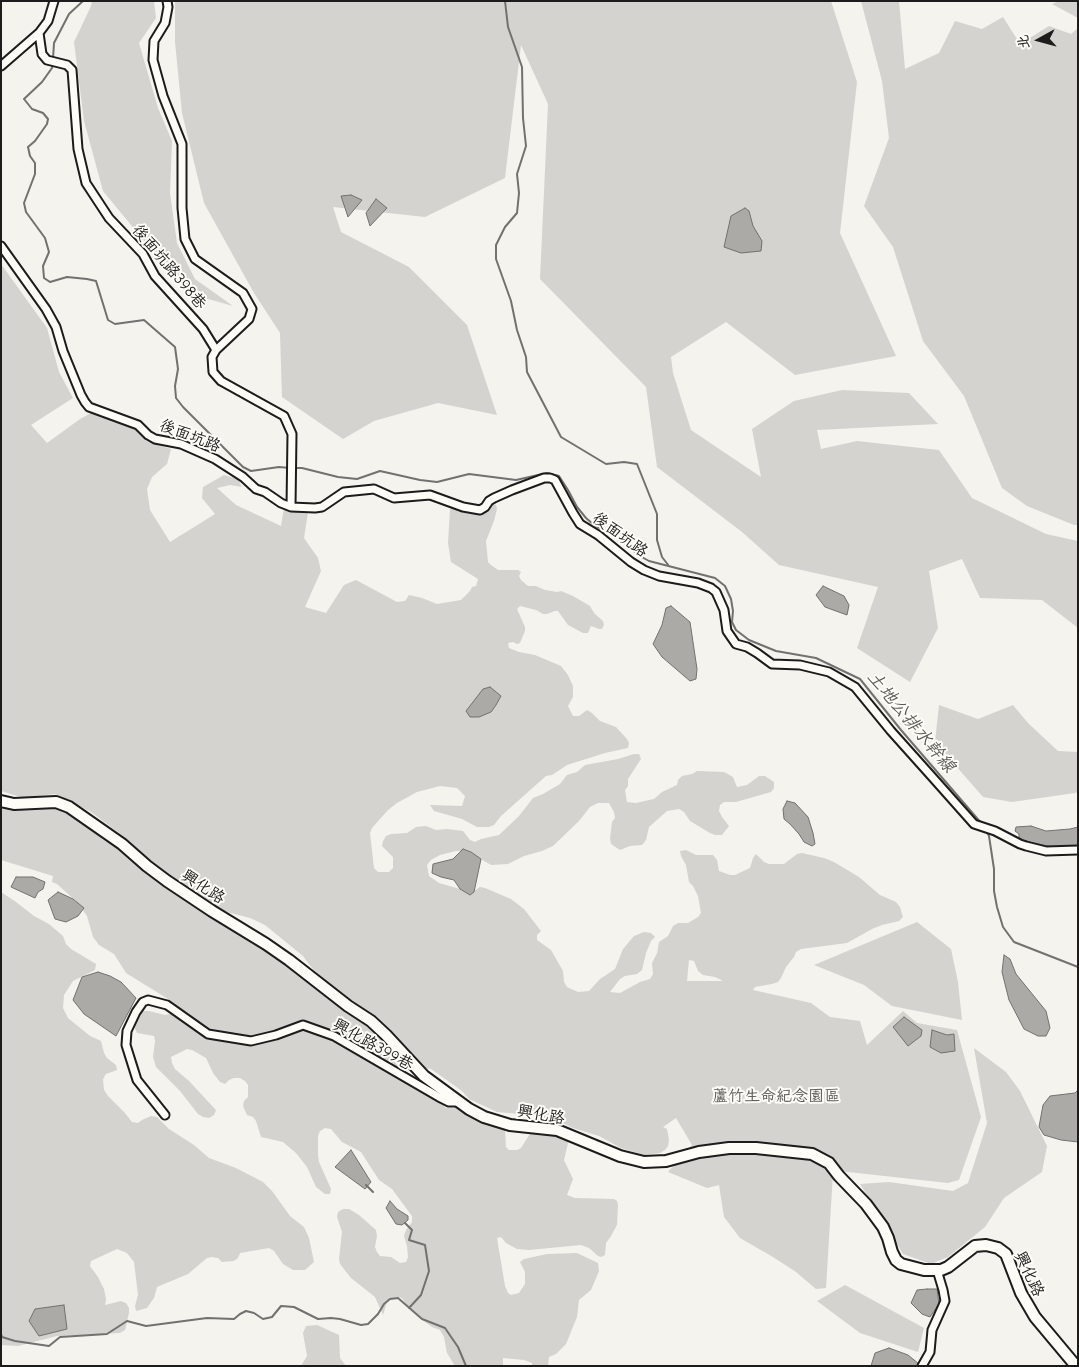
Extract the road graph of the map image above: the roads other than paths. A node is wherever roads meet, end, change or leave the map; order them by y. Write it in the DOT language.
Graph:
graph roads {
  1 [pos="54,1"];
  2 [pos="167,1"];
  3 [pos="39,33"];
  4 [pos="1,66"];
  5 [pos="1,246"];
  6 [pos="216,350"];
  7 [pos="291,506"];
  8 [pos="1,801"];
  9 [pos="1078,850"];
  10 [pos="459,1102"];
  11 [pos="165,1115"];
  12 [pos="937,1270"];
  13 [pos="922,1366"];
  14 [pos="1076,1366"];
  1 -- 3 [label="street"];
  2 -- 6 [label="street"];
  3 -- 4 [label="street"];
  3 -- 6 [label="street, 後面坑路398巷"];
  5 -- 7 [label="street, 後面坑路"];
  6 -- 7 [label="street"];
  7 -- 9 [label="street, 後面坑路"];
  8 -- 10 [label="street, 興化路"];
  10 -- 11 [label="street, 興化路399巷"];
  10 -- 12 [label="street, 興化路"];
  12 -- 13 [label="street"];
  12 -- 14 [label="street, 興化路"];
}
